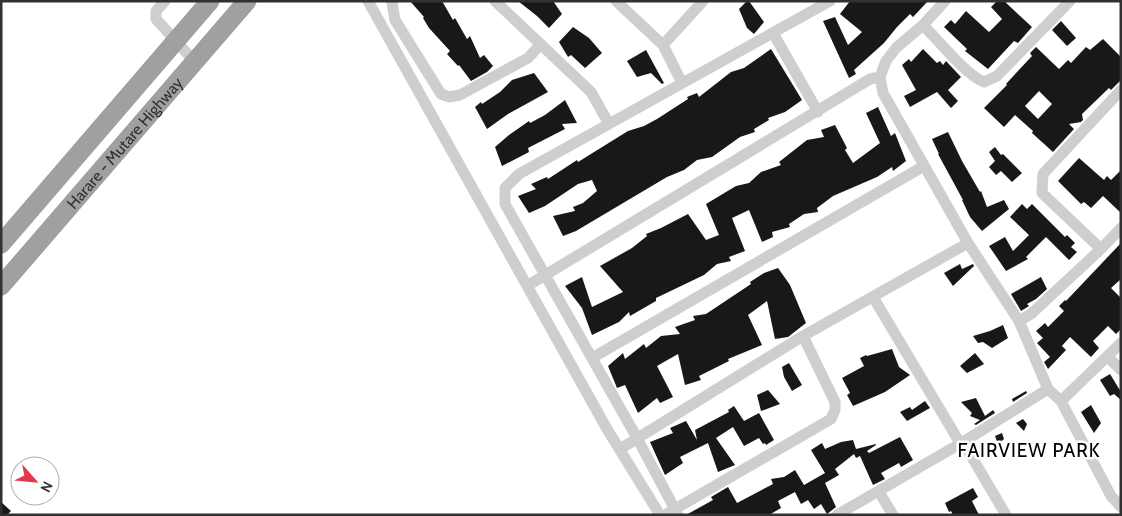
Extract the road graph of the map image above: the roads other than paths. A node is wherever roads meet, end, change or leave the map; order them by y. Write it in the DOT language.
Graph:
graph roads {
  1 [pos="165,1"];
  2 [pos="210,1"];
  3 [pos="247,1"];
  4 [pos="368,1"];
  5 [pos="393,1"];
  6 [pos="496,1"];
  7 [pos="616,1"];
  8 [pos="703,1"];
  9 [pos="830,1"];
  10 [pos="945,1"];
  11 [pos="1070,1"];
  12 [pos="923,25"];
  13 [pos="773,33"];
  14 [pos="176,41"];
  15 [pos="541,44"];
  16 [pos="663,45"];
  17 [pos="194,61"];
  18 [pos="880,76"];
  19 [pos="682,83"];
  20 [pos="1121,90"];
  21 [pos="818,112"];
  22 [pos="610,124"];
  23 [pos="924,166"];
  24 [pos="1121,228"];
  25 [pos="968,243"];
  26 [pos="1,244"];
  27 [pos="1101,249"];
  28 [pos="545,275"];
  29 [pos="1,286"];
  30 [pos="527,286"];
  31 [pos="873,297"];
  32 [pos="1019,321"];
  33 [pos="803,336"];
  34 [pos="1121,344"];
  35 [pos="1108,357"];
  36 [pos="592,358"];
  37 [pos="1121,370"];
  38 [pos="1048,389"];
  39 [pos="1061,401"];
  40 [pos="637,438"];
  41 [pos="962,442"];
  42 [pos="620,449"];
  43 [pos="879,492"];
  44 [pos="1121,507"];
  45 [pos="672,513"];
  46 [pos="660,515"];
  47 [pos="836,515"];
  48 [pos="893,515"];
  49 [pos="1006,515"];
  1 -- 14 [label="street"];
  2 -- 14 [label="highway, Harare - Mutare Highway"];
  3 -- 17 [label="highway, Harare - Mutare Highway"];
  4 -- 30 [label="street"];
  5 -- 15 [label="street"];
  6 -- 15 [label="street"];
  7 -- 16 [label="street"];
  8 -- 16 [label="street"];
  9 -- 13 [label="street"];
  10 -- 12 [label="street"];
  11 -- 12 [label="street"];
  12 -- 18 [label="street"];
  13 -- 19 [label="street"];
  13 -- 21 [label="street"];
  14 -- 17 [label="street"];
  14 -- 26 [label="highway, Harare - Mutare Highway"];
  15 -- 22 [label="street"];
  16 -- 19 [label="street"];
  17 -- 29 [label="highway, Harare - Mutare Highway"];
  18 -- 21 [label="street"];
  18 -- 23 [label="street"];
  19 -- 22 [label="street"];
  20 -- 27 [label="street"];
  21 -- 28 [label="street"];
  22 -- 28 [label="street"];
  23 -- 25 [label="street"];
  23 -- 36 [label="street"];
  24 -- 27 [label="street"];
  25 -- 31 [label="street"];
  25 -- 32 [label="street"];
  27 -- 32 [label="street"];
  28 -- 30 [label="street"];
  28 -- 36 [label="street"];
  30 -- 42 [label="street"];
  31 -- 33 [label="street"];
  31 -- 41 [label="street"];
  32 -- 38 [label="street"];
  33 -- 40 [label="street"];
  33 -- 45 [label="street"];
  34 -- 35 [label="street"];
  35 -- 37 [label="street"];
  35 -- 39 [label="street"];
  36 -- 40 [label="street"];
  38 -- 39 [label="street"];
  38 -- 41 [label="street"];
  39 -- 44 [label="street"];
  40 -- 42 [label="street"];
  40 -- 45 [label="street"];
  41 -- 43 [label="street"];
  41 -- 49 [label="street"];
  42 -- 46 [label="street"];
  43 -- 47 [label="street"];
  43 -- 48 [label="street"];
}
